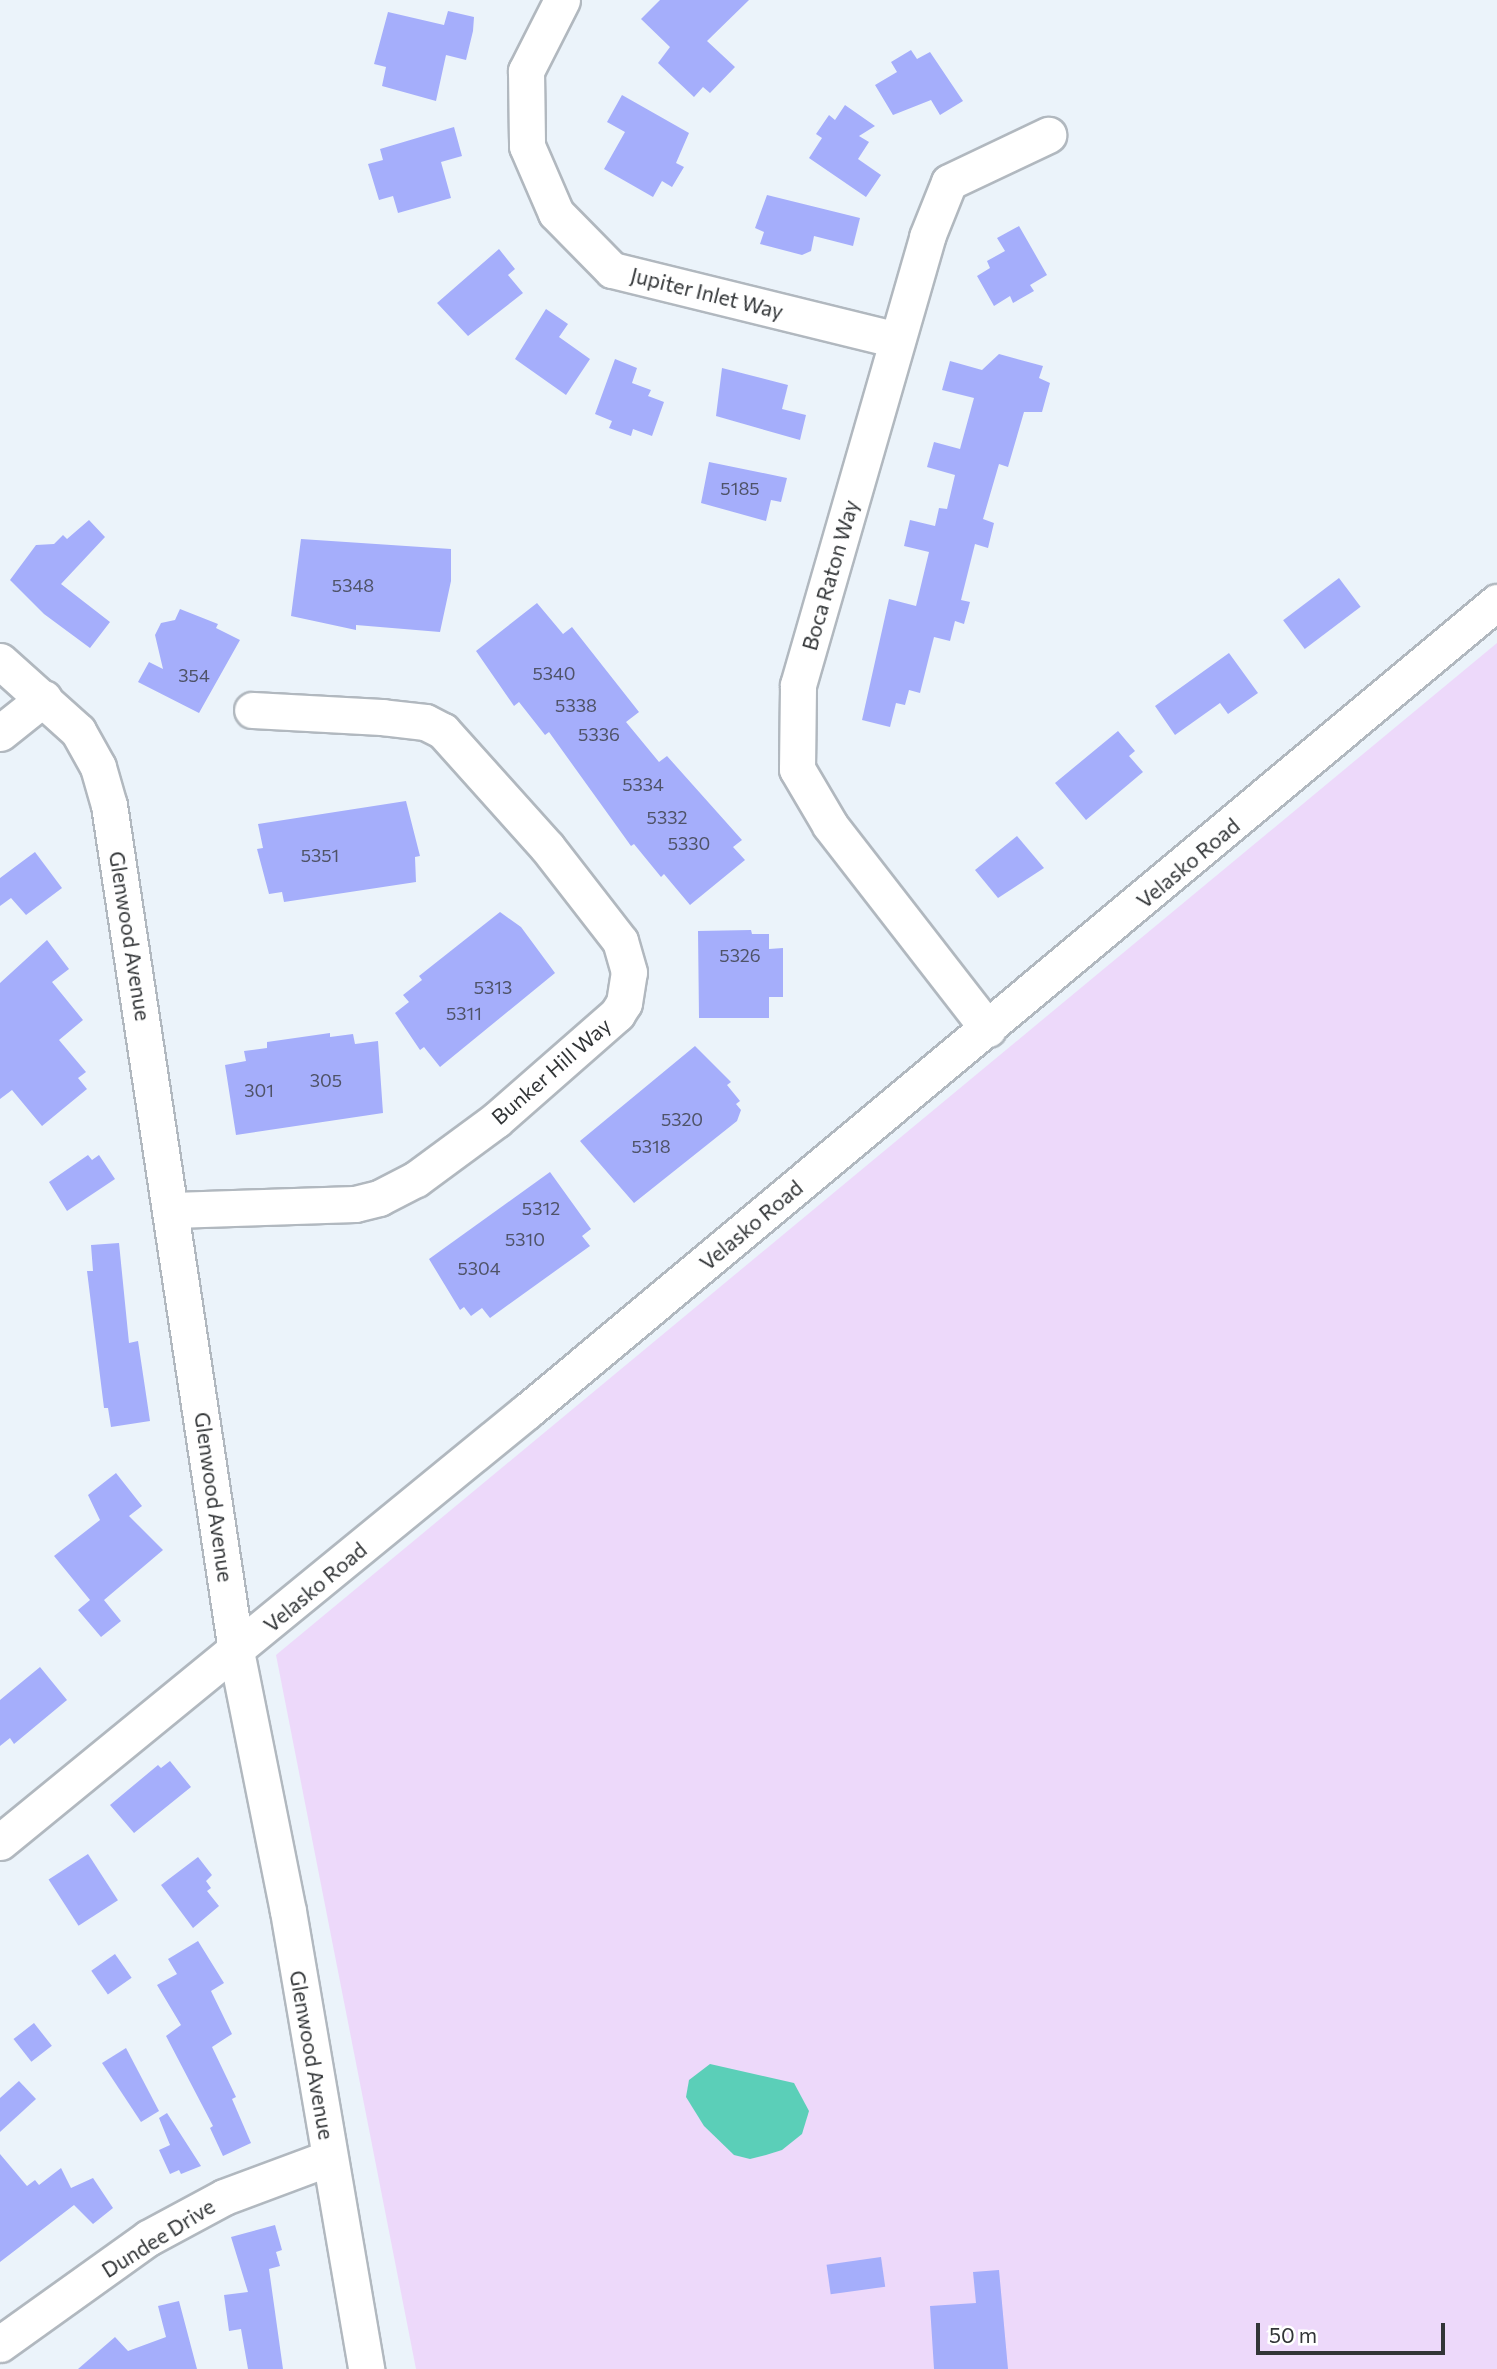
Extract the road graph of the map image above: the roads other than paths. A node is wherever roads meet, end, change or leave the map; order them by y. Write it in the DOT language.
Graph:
graph roads {
  1 [pos="562,0"];
  2 [pos="1048,135"];
  3 [pos="897,340"];
  4 [pos="1497,602"];
  5 [pos="0,661"];
  6 [pos="44,698"];
  7 [pos="252,710"];
  8 [pos="0,733"];
  9 [pos="988,1029"];
  10 [pos="173,1210"];
  11 [pos="236,1651"];
  12 [pos="0,1842"];
  13 [pos="329,2158"];
  14 [pos="0,2344"];
  15 [pos="366,2369"];
  1 -- 3 [label="street, Jupiter Inlet Way"];
  2 -- 3 [label="street, Boca Raton Way"];
  3 -- 9 [label="street, Boca Raton Way"];
  4 -- 9 [label="street, Velasko Road"];
  5 -- 6 [label="street, Glenwood Avenue"];
  6 -- 8 [label="street"];
  6 -- 10 [label="street, Glenwood Avenue"];
  7 -- 10 [label="street, Bunker Hill Way"];
  9 -- 11 [label="street, Velasko Road"];
  10 -- 11 [label="street, Glenwood Avenue"];
  11 -- 12 [label="street, Velasko Road"];
  11 -- 13 [label="street, Glenwood Avenue"];
  13 -- 14 [label="street, Dundee Drive"];
  13 -- 15 [label="street, Glenwood Avenue"];
}
